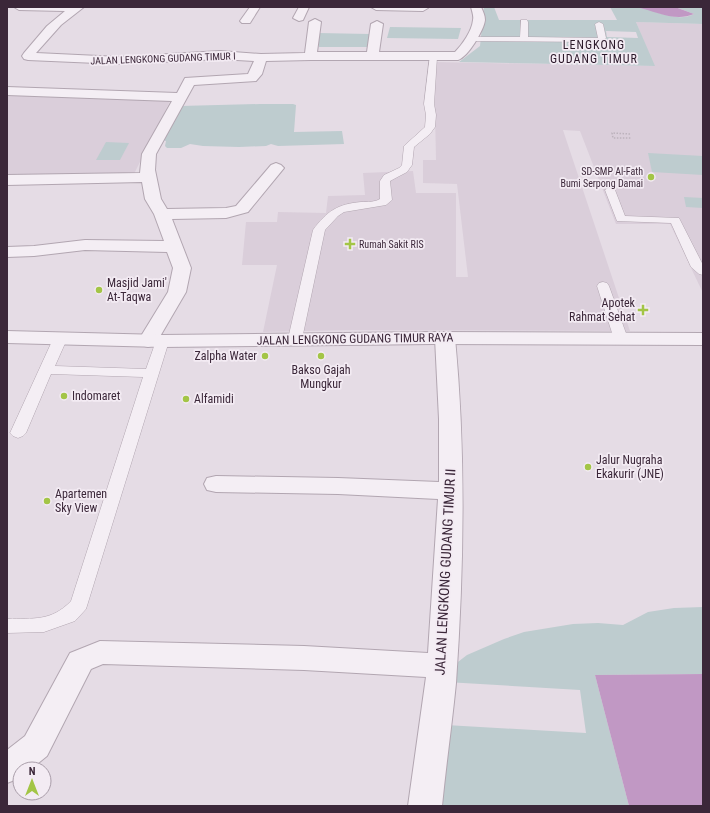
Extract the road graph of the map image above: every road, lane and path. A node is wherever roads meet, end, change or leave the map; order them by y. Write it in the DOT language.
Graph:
graph roads {
  1 [pos="19,7"];
  2 [pos="255,7"];
  3 [pos="304,7"];
  4 [pos="376,7"];
  5 [pos="397,7"];
  6 [pos="476,7"];
  7 [pos="78,8"];
  8 [pos="423,8"];
  9 [pos="299,18"];
  10 [pos="246,21"];
  11 [pos="314,22"];
  12 [pos="524,22"];
  13 [pos="377,24"];
  14 [pos="599,24"];
  15 [pos="470,39"];
  16 [pos="524,39"];
  17 [pos="311,56"];
  18 [pos="372,56"];
  19 [pos="433,57"];
  20 [pos="261,58"];
  21 [pos="7,91"];
  22 [pos="181,97"];
  23 [pos="630,134"];
  24 [pos="631,138"];
  25 [pos="276,168"];
  26 [pos="148,177"];
  27 [pos="7,180"];
  28 [pos="610,190"];
  29 [pos="162,214"];
  30 [pos="175,247"];
  31 [pos="7,252"];
  32 [pos="703,271"];
  33 [pos="603,286"];
  34 [pos="7,337"];
  35 [pos="445,338"];
  36 [pos="620,338"];
  37 [pos="60,339"];
  38 [pos="295,339"];
  39 [pos="703,339"];
  40 [pos="155,341"];
  41 [pos="46,370"];
  42 [pos="151,373"];
  43 [pos="18,433"];
  44 [pos="216,484"];
  45 [pos="451,491"];
  46 [pos="7,626"];
  47 [pos="442,666"];
  48 [pos="7,768"];
  49 [pos="425,806"];
  1 -- 7 [label="street"];
  2 -- 10 [label="street"];
  3 -- 9 [label="street"];
  4 -- 5 [label="street"];
  5 -- 8 [label="street"];
  6 -- 15 [label="street"];
  7 -- 20 [label="street, JALAN LENGKONG GUDANG TIMUR I"];
  11 -- 17 [label="street"];
  12 -- 16 [label="lane"];
  13 -- 18 [label="street"];
  14 -- 16 [label="lane"];
  15 -- 16 [label="lane"];
  15 -- 19 [label="street"];
  17 -- 18 [label="street"];
  17 -- 20 [label="street"];
  18 -- 19 [label="street"];
  19 -- 38 [label="lane"];
  20 -- 22 [label="street, JALAN LENGKONG GUDANG TIMUR I"];
  21 -- 22 [label="street"];
  22 -- 26 [label="street, JALAN LENGKONG GUDANG TIMUR I"];
  23 -- 24 [label="path"];
  25 -- 29 [label="street"];
  26 -- 27 [label="street"];
  26 -- 29 [label="street, JALAN LENGKONG GUDANG TIMUR I"];
  28 -- 32 [label="lane"];
  29 -- 30 [label="street, JALAN LENGKONG GUDANG TIMUR I"];
  30 -- 31 [label="street"];
  30 -- 40 [label="street, JALAN LENGKONG GUDANG TIMUR I"];
  33 -- 36 [label="lane"];
  34 -- 37 [label="street, JALAN LENGKONG GUDANG TIMUR RAYA"];
  35 -- 36 [label="street, JALAN LENGKONG GUDANG TIMUR RAYA"];
  35 -- 38 [label="street, JALAN LENGKONG GUDANG TIMUR RAYA"];
  35 -- 45 [label="street, JALAN LENGKONG GUDANG TIMUR II"];
  36 -- 39 [label="street, JALAN LENGKONG GUDANG TIMUR RAYA"];
  37 -- 40 [label="street, JALAN LENGKONG GUDANG TIMUR RAYA"];
  37 -- 41 [label="lane"];
  38 -- 40 [label="street, JALAN LENGKONG GUDANG TIMUR RAYA"];
  40 -- 42 [label="lane"];
  41 -- 42 [label="lane"];
  41 -- 43 [label="lane"];
  42 -- 46 [label="lane"];
  44 -- 45 [label="street"];
  45 -- 47 [label="street, JALAN LENGKONG GUDANG TIMUR II"];
  47 -- 48 [label="street"];
  47 -- 49 [label="street, JALAN LENGKONG GUDANG TIMUR II"];
}
